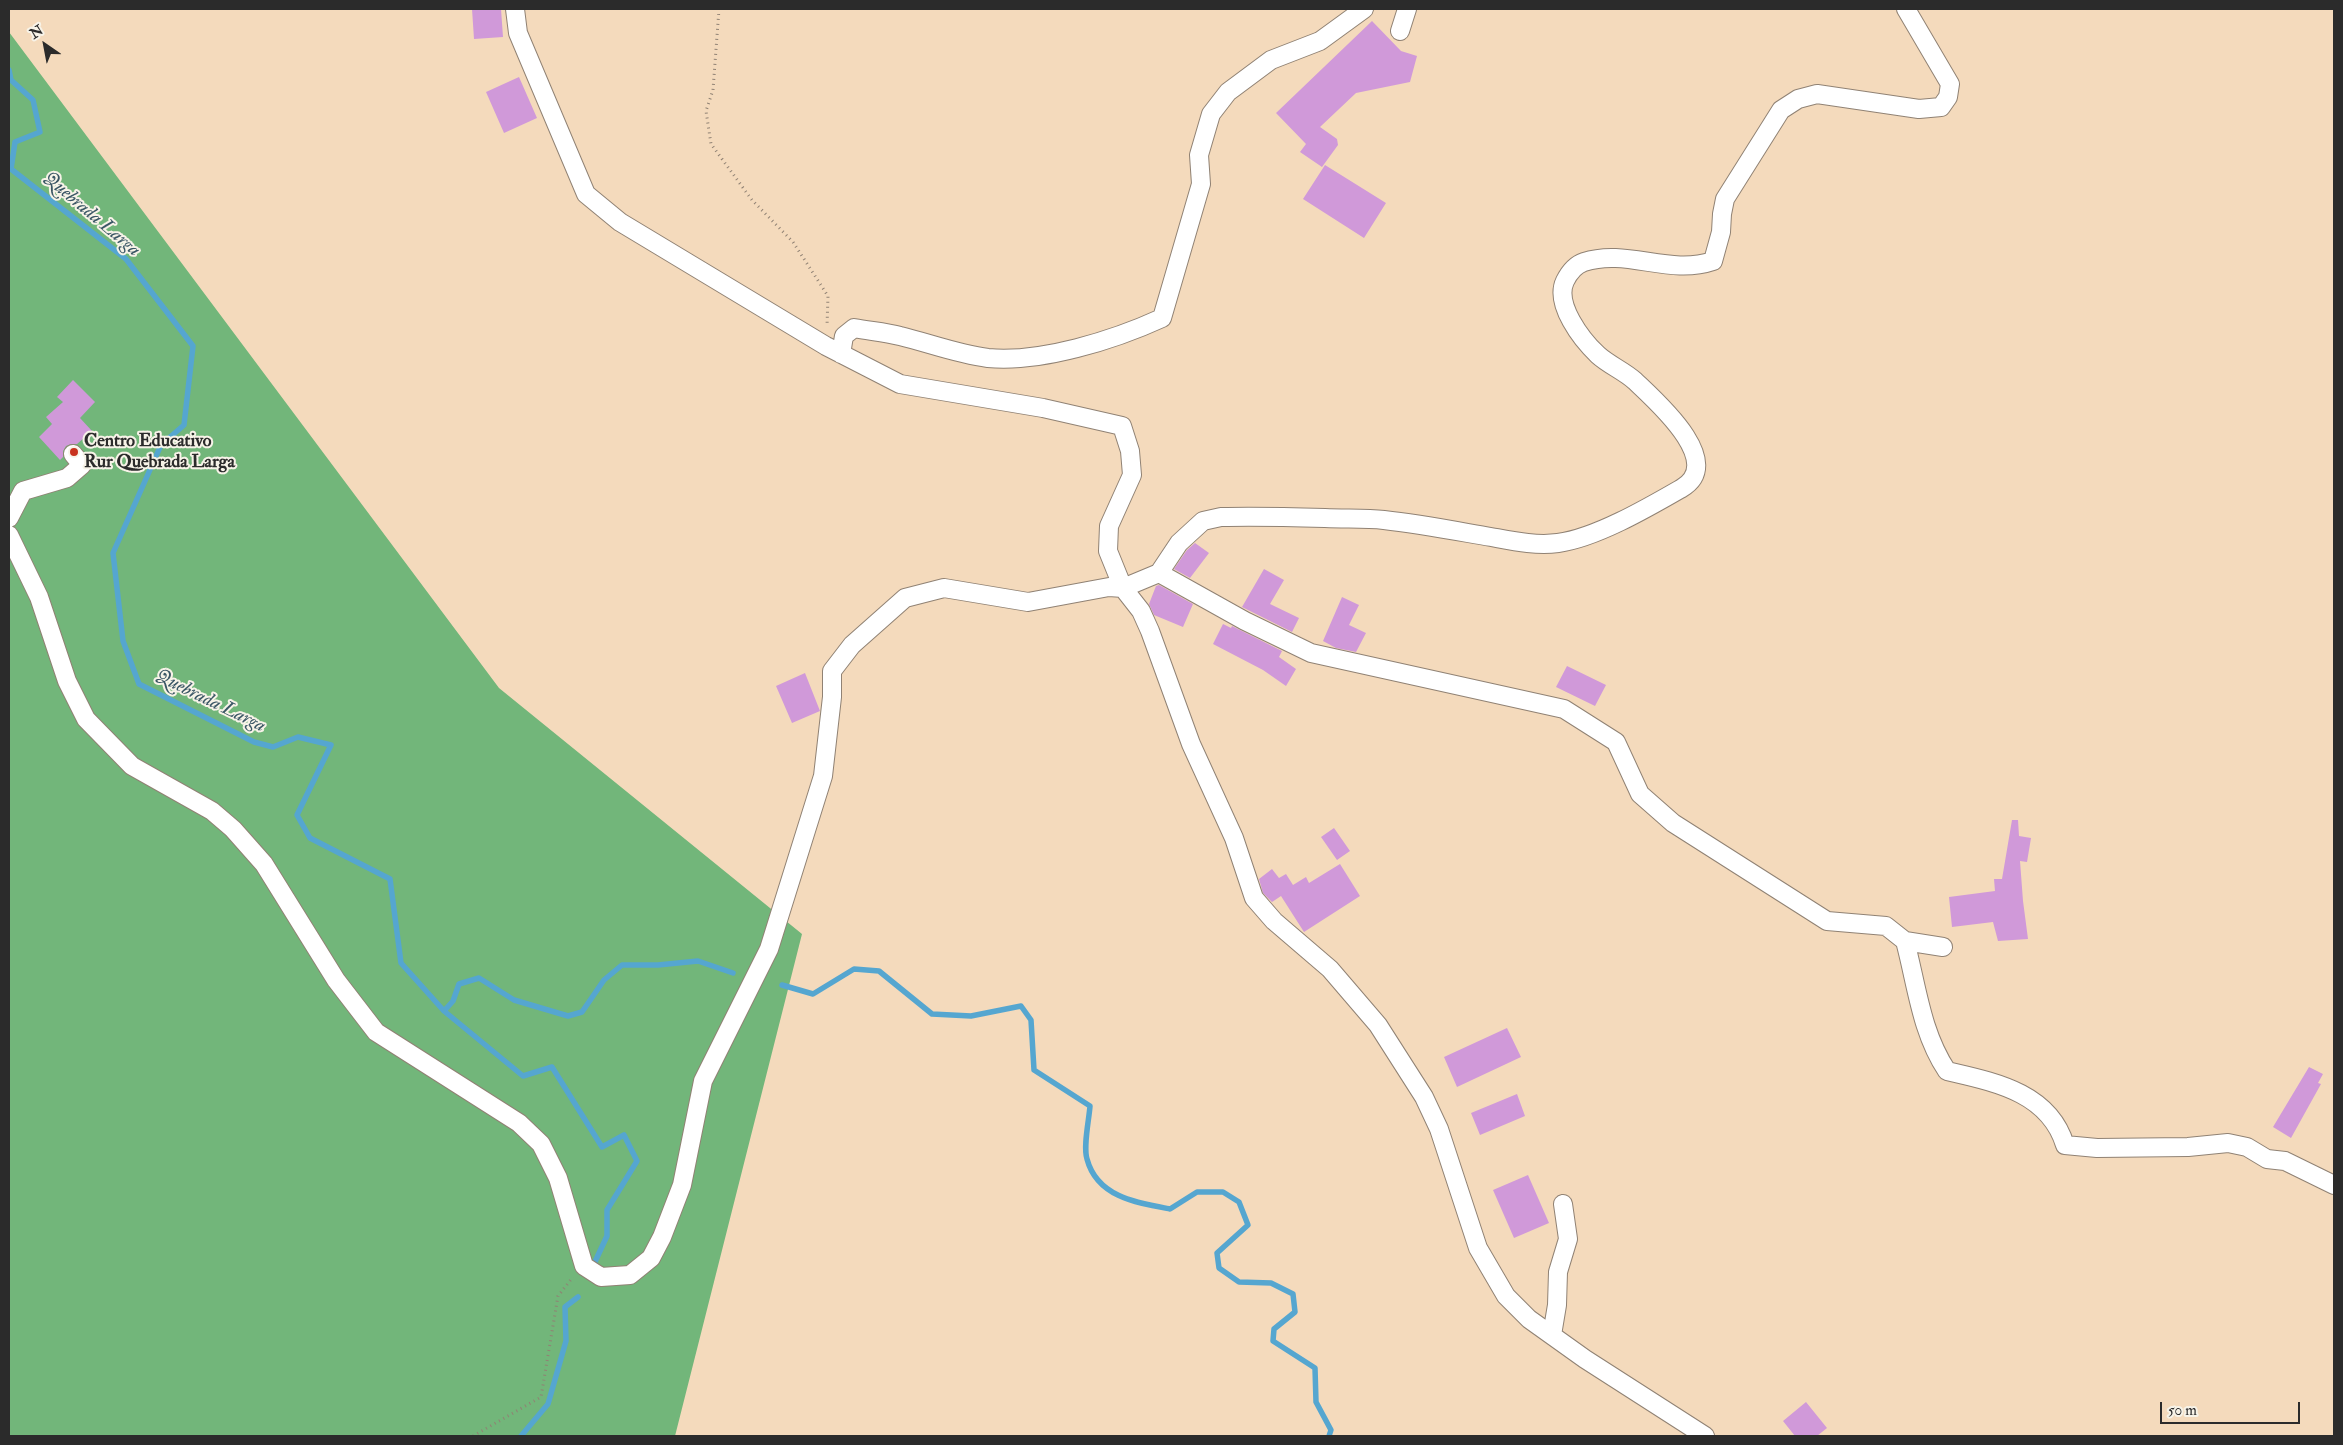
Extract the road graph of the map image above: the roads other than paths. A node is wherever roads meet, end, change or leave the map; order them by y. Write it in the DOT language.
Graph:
graph roads {
  1 [pos="514,9"];
  2 [pos="1364,9"];
  3 [pos="1407,9"];
  4 [pos="1906,9"];
  5 [pos="1400,31"];
  6 [pos="834,350"];
  7 [pos="73,454"];
  8 [pos="9,518"];
  9 [pos="9,535"];
  10 [pos="1160,574"];
  11 [pos="1123,588"];
  12 [pos="1905,941"];
  13 [pos="1943,947"];
  14 [pos="2334,1185"];
  15 [pos="1563,1204"];
  16 [pos="1552,1335"];
  17 [pos="1705,1436"];
  1 -- 6 [label="street"];
  2 -- 6 [label="street"];
  3 -- 5 [label="street"];
  4 -- 10 [label="street"];
  6 -- 11 [label="street"];
  7 -- 8 [label="street"];
  9 -- 11 [label="street"];
  10 -- 11 [label="street"];
  10 -- 12 [label="street"];
  11 -- 16 [label="street"];
  12 -- 13 [label="street"];
  12 -- 14 [label="street"];
  15 -- 16 [label="street"];
  16 -- 17 [label="street"];
}
